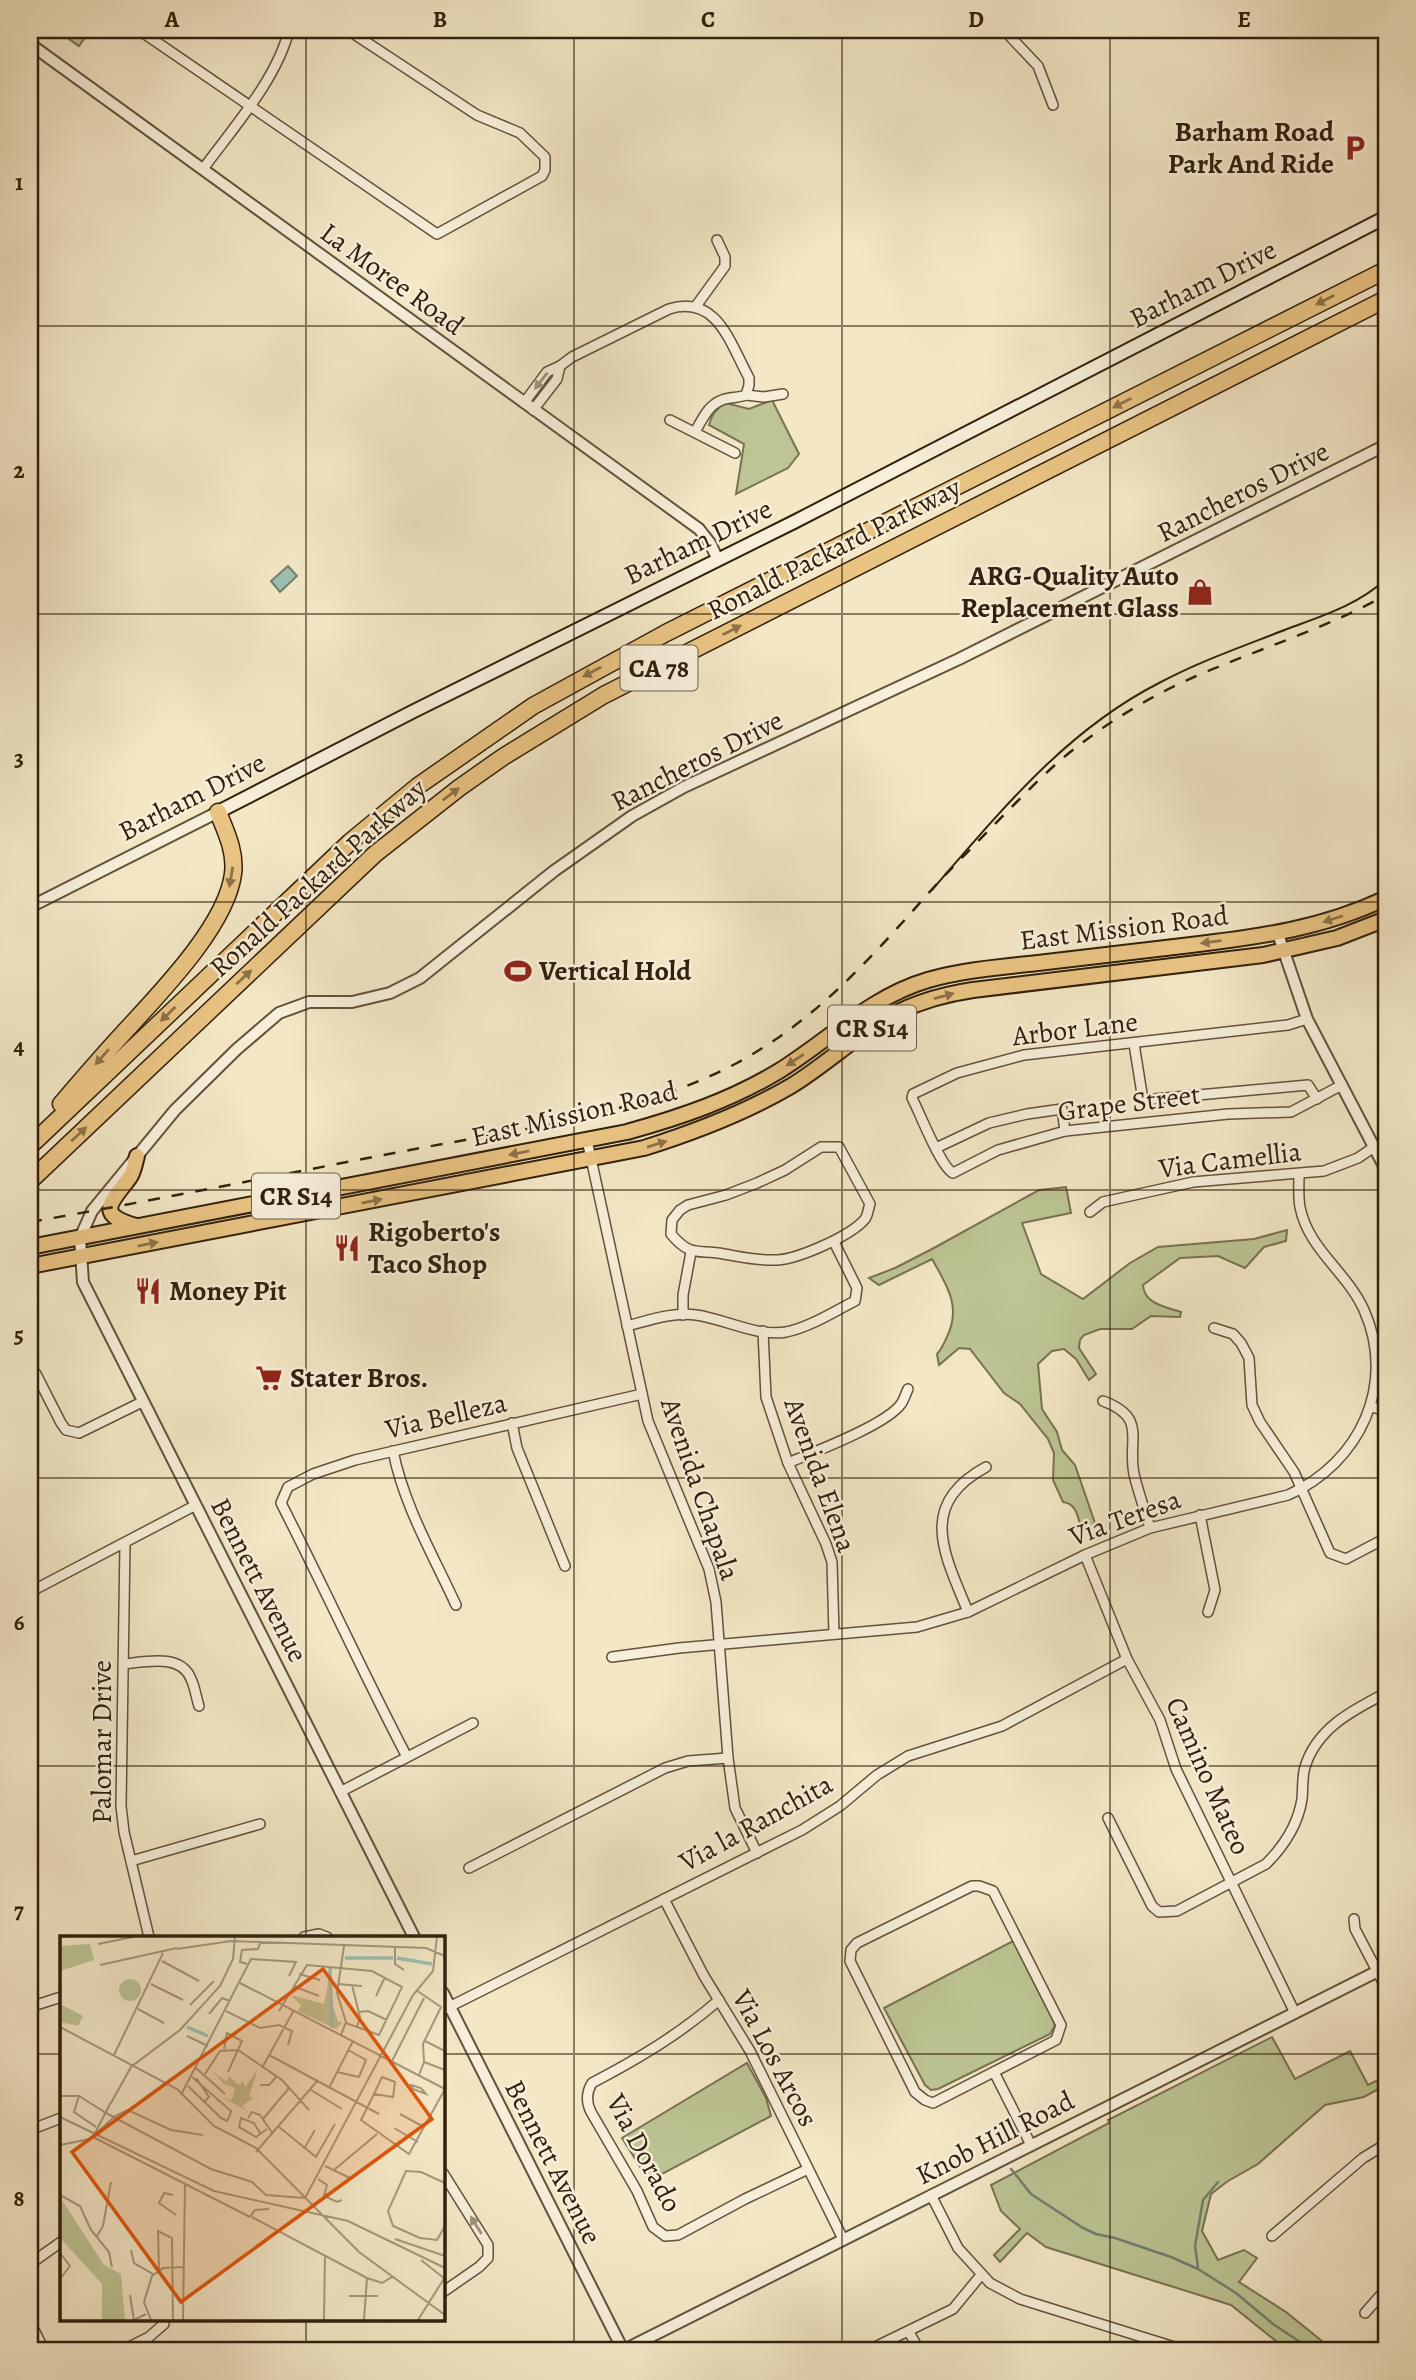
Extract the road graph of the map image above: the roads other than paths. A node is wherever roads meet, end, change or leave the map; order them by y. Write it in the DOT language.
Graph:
graph roads {
  1 [pos="139,30"];
  2 [pos="289,30"];
  3 [pos="348,30"];
  4 [pos="1004,30"];
  5 [pos="30,44"];
  6 [pos="250,105"];
  7 [pos="1053,105"];
  8 [pos="204,169"];
  9 [pos="1386,217"];
  10 [pos="717,240"];
  11 [pos="1386,270"];
  12 [pos="1386,299"];
  13 [pos="696,306"];
  14 [pos="783,394"];
  15 [pos="746,395"];
  16 [pos="528,407"];
  17 [pos="670,420"];
  18 [pos="695,432"];
  19 [pos="1386,445"];
  20 [pos="735,453"];
  21 [pos="718,559"];
  22 [pos="218,812"];
  23 [pos="1386,898"];
  24 [pos="30,907"];
  25 [pos="1386,919"];
  26 [pos="1278,934"];
  27 [pos="1284,951"];
  28 [pos="1307,1019"];
  29 [pos="1134,1044"];
  30 [pos="1342,1085"];
  31 [pos="1317,1099"];
  32 [pos="1065,1131"];
  33 [pos="30,1140"];
  34 [pos="587,1140"];
  35 [pos="30,1146"];
  36 [pos="1374,1147"];
  37 [pos="936,1148"];
  38 [pos="137,1156"];
  39 [pos="591,1159"];
  40 [pos="1386,1170"];
  41 [pos="1299,1175"];
  42 [pos="30,1181"];
  43 [pos="352,1185"];
  44 [pos="320,1211"];
  45 [pos="1090,1212"];
  46 [pos="137,1227"];
  47 [pos="80,1238"];
  48 [pos="834,1242"];
  49 [pos="30,1247"];
  50 [pos="691,1252"];
  51 [pos="81,1257"];
  52 [pos="30,1266"];
  53 [pos="683,1315"];
  54 [pos="627,1326"];
  55 [pos="1214,1328"];
  56 [pos="763,1331"];
  57 [pos="30,1368"];
  58 [pos="908,1388"];
  59 [pos="642,1394"];
  60 [pos="1103,1401"];
  61 [pos="142,1402"];
  62 [pos="1371,1407"];
  63 [pos="1386,1410"];
  64 [pos="512,1423"];
  65 [pos="393,1451"];
  66 [pos="788,1463"];
  67 [pos="986,1467"];
  68 [pos="1300,1489"];
  69 [pos="196,1505"];
  70 [pos="1200,1515"];
  71 [pos="1150,1528"];
  72 [pos="1386,1538"];
  73 [pos="125,1543"];
  74 [pos="1085,1555"];
  75 [pos="565,1566"];
  76 [pos="30,1592"];
  77 [pos="457,1605"];
  78 [pos="968,1612"];
  79 [pos="1208,1612"];
  80 [pos="834,1634"];
  81 [pos="719,1644"];
  82 [pos="612,1657"];
  83 [pos="1127,1659"];
  84 [pos="124,1664"];
  85 [pos="1386,1693"];
  86 [pos="199,1706"];
  87 [pos="473,1723"];
  88 [pos="407,1757"];
  89 [pos="727,1758"];
  90 [pos="340,1792"];
  91 [pos="1108,1818"];
  92 [pos="260,1824"];
  93 [pos="757,1853"];
  94 [pos="131,1861"];
  95 [pos="469,1868"];
  96 [pos="1231,1884"];
  97 [pos="664,1899"];
  98 [pos="1354,1919"];
  99 [pos="149,1936"];
  100 [pos="413,1936"];
  101 [pos="1382,1970"];
  102 [pos="1386,1988"];
  103 [pos="60,1997"];
  104 [pos="719,2000"];
  105 [pos="30,2007"];
  106 [pos="446,2008"];
  107 [pos="1295,2013"];
  108 [pos="994,2072"];
  109 [pos="60,2118"];
  110 [pos="30,2130"];
  111 [pos="1031,2144"];
  112 [pos="1386,2144"];
  113 [pos="808,2169"];
  114 [pos="444,2175"];
  115 [pos="931,2195"];
  116 [pos="1272,2236"];
  117 [pos="843,2239"];
  118 [pos="60,2243"];
  119 [pos="30,2264"];
  120 [pos="981,2275"];
  121 [pos="1386,2289"];
  122 [pos="444,2291"];
  123 [pos="1365,2313"];
  124 [pos="30,2322"];
  125 [pos="164,2324"];
  126 [pos="909,2332"];
  127 [pos="44,2350"];
  128 [pos="123,2350"];
  129 [pos="623,2350"];
  130 [pos="869,2350"];
  131 [pos="919,2350"];
  132 [pos="1184,2350"];
  1 -- 6 [label="street"];
  2 -- 6 [label="street"];
  3 -- 6 [label="street"];
  4 -- 7 [label="street"];
  5 -- 8 [label="street, La Moree Road"];
  6 -- 8 [label="street"];
  8 -- 16 [label="street, La Moree Road"];
  9 -- 21 [label="main road, Barham Drive"];
  10 -- 13 [label="street"];
  11 -- 35 [label="highway, Ronald Packard Parkway / CA 78, one-way"];
  42 -- 12 [label="highway, Ronald Packard Parkway / CA 78, one-way"];
  13 -- 15 [label="street"];
  13 -- 16 [label="street"];
  14 -- 15 [label="street"];
  15 -- 18 [label="street"];
  16 -- 21 [label="street, La Moree Road"];
  17 -- 18 [label="street"];
  18 -- 20 [label="street"];
  19 -- 38 [label="street, Rancheros Drive"];
  21 -- 22 [label="main road, Barham Drive"];
  22 -- 24 [label="street, Barham Drive"];
  22 -- 33 [label="highway, one-way"];
  23 -- 26 [label="main road, East Mission Road / CR S14, one-way"];
  25 -- 27 [label="main road, East Mission Road / CR S14"];
  26 -- 27 [label="street"];
  26 -- 34 [label="main road, East Mission Road / CR S14, one-way"];
  27 -- 28 [label="street"];
  39 -- 27 [label="main road, East Mission Road / CR S14, one-way"];
  28 -- 29 [label="street, Arbor Lane"];
  28 -- 30 [label="street"];
  29 -- 31 [label="street"];
  29 -- 37 [label="street, Arbor Lane"];
  30 -- 31 [label="street, Grape Street"];
  30 -- 36 [label="street"];
  31 -- 32 [label="street, Grape Street"];
  32 -- 37 [label="street, Grape Street"];
  32 -- 37 [label="street"];
  34 -- 39 [label="street, Avenida Chapala"];
  34 -- 43 [label="main road, East Mission Road / CR S14, one-way"];
  36 -- 40 [label="street"];
  36 -- 41 [label="street, Via Camellia"];
  38 -- 46 [label="main road"];
  38 -- 47 [label="street, Rancheros Drive"];
  44 -- 39 [label="main road, East Mission Road / CR S14, one-way"];
  39 -- 54 [label="street, Avenida Chapala"];
  41 -- 45 [label="street, Via Camellia"];
  41 -- 62 [label="street, Via Teresa"];
  43 -- 44 [label="main road"];
  43 -- 46 [label="main road, East Mission Road / CR S14"];
  51 -- 44 [label="main road, East Mission Road / CR S14, one-way"];
  46 -- 47 [label="main road, East Mission Road / CR S14"];
  47 -- 49 [label="main road, East Mission Road / CR S14"];
  47 -- 51 [label="street, Bennett Avenue"];
  48 -- 50 [label="street"];
  48 -- 50 [label="street"];
  48 -- 56 [label="street"];
  50 -- 53 [label="street"];
  51 -- 52 [label="main road, East Mission Road / CR S14"];
  51 -- 61 [label="street, Bennett Avenue"];
  53 -- 54 [label="street"];
  53 -- 56 [label="street"];
  54 -- 59 [label="street, Avenida Chapala"];
  55 -- 68 [label="street"];
  56 -- 66 [label="street, Avenida Elena"];
  57 -- 61 [label="street"];
  58 -- 66 [label="street"];
  59 -- 64 [label="street, Via Belleza"];
  59 -- 81 [label="street, Avenida Chapala"];
  60 -- 71 [label="street"];
  61 -- 69 [label="street, Bennett Avenue"];
  62 -- 63 [label="street"];
  62 -- 68 [label="street, Via Teresa"];
  64 -- 65 [label="street, Via Belleza"];
  64 -- 75 [label="street"];
  65 -- 77 [label="street"];
  65 -- 88 [label="street, Via Belleza"];
  66 -- 80 [label="street, Avenida Elena"];
  67 -- 78 [label="street"];
  68 -- 70 [label="street, Via Teresa"];
  68 -- 72 [label="street"];
  69 -- 73 [label="street"];
  69 -- 90 [label="street, Bennett Avenue"];
  70 -- 71 [label="street, Via Teresa"];
  70 -- 79 [label="street"];
  71 -- 74 [label="street, Via Teresa"];
  73 -- 76 [label="street"];
  73 -- 84 [label="street, Palomar Drive"];
  74 -- 78 [label="street, Via Teresa"];
  74 -- 83 [label="street, Camino Mateo"];
  78 -- 80 [label="street, Via Teresa"];
  80 -- 81 [label="street, Via Teresa"];
  81 -- 82 [label="street, Via Teresa"];
  81 -- 89 [label="street, Avenida Chapala"];
  83 -- 93 [label="street, Via la Ranchita"];
  83 -- 96 [label="street, Camino Mateo"];
  84 -- 86 [label="street"];
  84 -- 94 [label="street, Palomar Drive"];
  85 -- 96 [label="street"];
  87 -- 88 [label="street"];
  88 -- 90 [label="street"];
  89 -- 93 [label="street, Avenida Chapala"];
  89 -- 95 [label="street"];
  90 -- 100 [label="street, Bennett Avenue"];
  91 -- 96 [label="street"];
  92 -- 94 [label="street"];
  93 -- 97 [label="street, Via la Ranchita"];
  94 -- 99 [label="street, Palomar Drive"];
  96 -- 107 [label="street, Camino Mateo"];
  97 -- 104 [label="street, Via Los Arcos"];
  97 -- 106 [label="street, Via la Ranchita"];
  98 -- 101 [label="street"];
  101 -- 102 [label="street"];
  101 -- 107 [label="street, Knob Hill Road"];
  103 -- 105 [label="street"];
  104 -- 113 [label="street, Via Los Arcos"];
  104 -- 113 [label="street, Via Dorado"];
  106 -- 129 [label="street, Bennett Avenue"];
  107 -- 111 [label="street, Knob Hill Road"];
  108 -- 108 [label="street"];
  108 -- 111 [label="street"];
  109 -- 110 [label="street"];
  111 -- 115 [label="street, Knob Hill Road"];
  112 -- 116 [label="street"];
  113 -- 117 [label="street, Via Los Arcos"];
  122 -- 114 [label="street, one-way"];
  115 -- 117 [label="street, Knob Hill Road"];
  115 -- 120 [label="street"];
  117 -- 129 [label="street, Knob Hill Road"];
  118 -- 119 [label="street"];
  120 -- 126 [label="street"];
  120 -- 132 [label="street"];
  121 -- 123 [label="street"];
  124 -- 127 [label="street"];
  125 -- 128 [label="street"];
  126 -- 130 [label="street"];
  126 -- 131 [label="street"];
}
